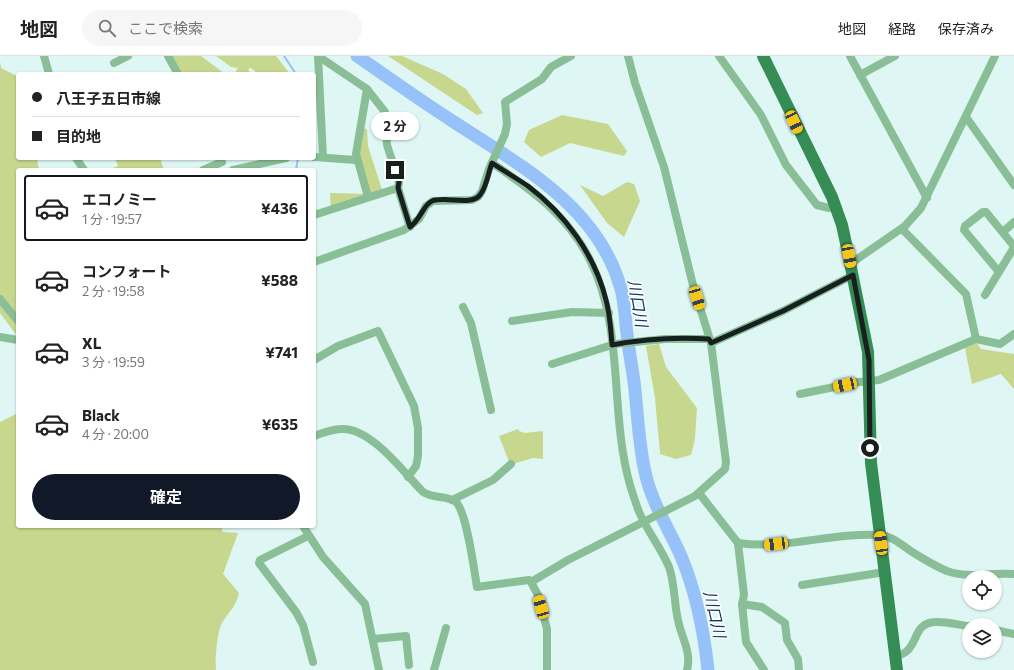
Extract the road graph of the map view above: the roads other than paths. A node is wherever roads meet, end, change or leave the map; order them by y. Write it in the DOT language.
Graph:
graph roads {
  1 [pos="44,56"];
  2 [pos="128,56"];
  3 [pos="168,56"];
  4 [pos="318,56"];
  5 [pos="572,56"];
  6 [pos="628,56"];
  7 [pos="719,56"];
  8 [pos="763,56"];
  9 [pos="850,56"];
  10 [pos="895,56"];
  11 [pos="994,56"];
  12 [pos="114,63"];
  13 [pos="48,72"];
  14 [pos="175,72"];
  15 [pos="860,75"];
  16 [pos="367,89"];
  17 [pos="966,117"];
  18 [pos="316,157"];
  19 [pos="323,157"];
  20 [pos="221,160"];
  21 [pos="277,160"];
  22 [pos="356,160"];
  23 [pos="493,162"];
  24 [pos="207,168"];
  25 [pos="242,168"];
  26 [pos="1014,185"];
  27 [pos="398,188"];
  28 [pos="368,197"];
  29 [pos="927,198"];
  30 [pos="835,205"];
  31 [pos="316,214"];
  32 [pos="1014,222"];
  33 [pos="410,227"];
  34 [pos="902,229"];
  35 [pos="1003,232"];
  36 [pos="316,261"];
  37 [pos="852,269"];
  38 [pos="999,272"];
  39 [pos="985,295"];
  40 [pos="0,299"];
  41 [pos="463,307"];
  42 [pos="609,313"];
  43 [pos="16,319"];
  44 [pos="512,321"];
  45 [pos="1014,334"];
  46 [pos="0,337"];
  47 [pos="16,340"];
  48 [pos="976,340"];
  49 [pos="710,341"];
  50 [pos="613,345"];
  51 [pos="316,359"];
  52 [pos="552,364"];
  53 [pos="869,381"];
  54 [pos="800,394"];
  55 [pos="491,410"];
  56 [pos="316,435"];
  57 [pos="511,464"];
  58 [pos="408,477"];
  59 [pos="698,493"];
  60 [pos="452,500"];
  61 [pos="647,520"];
  62 [pos="304,528"];
  63 [pos="880,535"];
  64 [pos="308,536"];
  65 [pos="738,543"];
  66 [pos="885,572"];
  67 [pos="1014,574"];
  68 [pos="531,582"];
  69 [pos="802,585"];
  70 [pos="742,604"];
  71 [pos="962,625"];
  72 [pos="446,628"];
  73 [pos="1002,631"];
  74 [pos="1014,634"];
  75 [pos="373,639"];
  76 [pos="896,657"];
  77 [pos="312,662"];
  78 [pos="409,665"];
  79 [pos="379,670"];
  80 [pos="434,670"];
  81 [pos="547,670"];
  82 [pos="687,670"];
  83 [pos="764,670"];
  84 [pos="799,670"];
  85 [pos="897,670"];
  1 -- 13 [label="street"];
  2 -- 12 [label="street"];
  3 -- 14 [label="street"];
  4 -- 16 [label="street"];
  4 -- 19 [label="street"];
  5 -- 23 [label="street"];
  6 -- 49 [label="street"];
  7 -- 30 [label="street"];
  8 -- 30 [label="main road"];
  9 -- 15 [label="street"];
  10 -- 15 [label="street"];
  11 -- 17 [label="street"];
  15 -- 29 [label="street"];
  16 -- 22 [label="street"];
  16 -- 27 [label="street"];
  17 -- 26 [label="street"];
  17 -- 29 [label="street"];
  18 -- 19 [label="street"];
  19 -- 22 [label="street"];
  20 -- 24 [label="street"];
  21 -- 25 [label="street"];
  22 -- 28 [label="street"];
  23 -- 33 [label="street"];
  23 -- 42 [label="street"];
  27 -- 28 [label="street"];
  27 -- 33 [label="street"];
  28 -- 31 [label="street"];
  29 -- 34 [label="street"];
  30 -- 37 [label="main road"];
  32 -- 35 [label="street"];
  33 -- 36 [label="street"];
  34 -- 37 [label="street"];
  34 -- 48 [label="street"];
  35 -- 38 [label="street"];
  35 -- 38 [label="street"];
  37 -- 49 [label="street"];
  37 -- 53 [label="main road"];
  38 -- 39 [label="street"];
  40 -- 43 [label="street"];
  41 -- 55 [label="street"];
  42 -- 44 [label="street"];
  42 -- 50 [label="street"];
  45 -- 48 [label="street"];
  46 -- 47 [label="street"];
  48 -- 53 [label="street"];
  49 -- 50 [label="street"];
  49 -- 59 [label="street"];
  50 -- 52 [label="street"];
  50 -- 61 [label="street"];
  51 -- 58 [label="street"];
  53 -- 54 [label="street"];
  53 -- 63 [label="main road"];
  56 -- 58 [label="street"];
  57 -- 60 [label="street"];
  58 -- 60 [label="street"];
  59 -- 61 [label="street"];
  59 -- 65 [label="street"];
  60 -- 68 [label="street"];
  61 -- 68 [label="street"];
  61 -- 82 [label="street"];
  62 -- 64 [label="street"];
  63 -- 65 [label="street"];
  63 -- 66 [label="main road"];
  63 -- 67 [label="street"];
  64 -- 75 [label="street"];
  64 -- 77 [label="street"];
  65 -- 70 [label="street"];
  66 -- 69 [label="street"];
  66 -- 76 [label="main road"];
  68 -- 81 [label="street"];
  70 -- 83 [label="street"];
  70 -- 84 [label="street"];
  71 -- 76 [label="street"];
  72 -- 80 [label="street"];
  73 -- 74 [label="street"];
  75 -- 78 [label="street"];
  75 -- 79 [label="street"];
  76 -- 85 [label="main road"];
}
